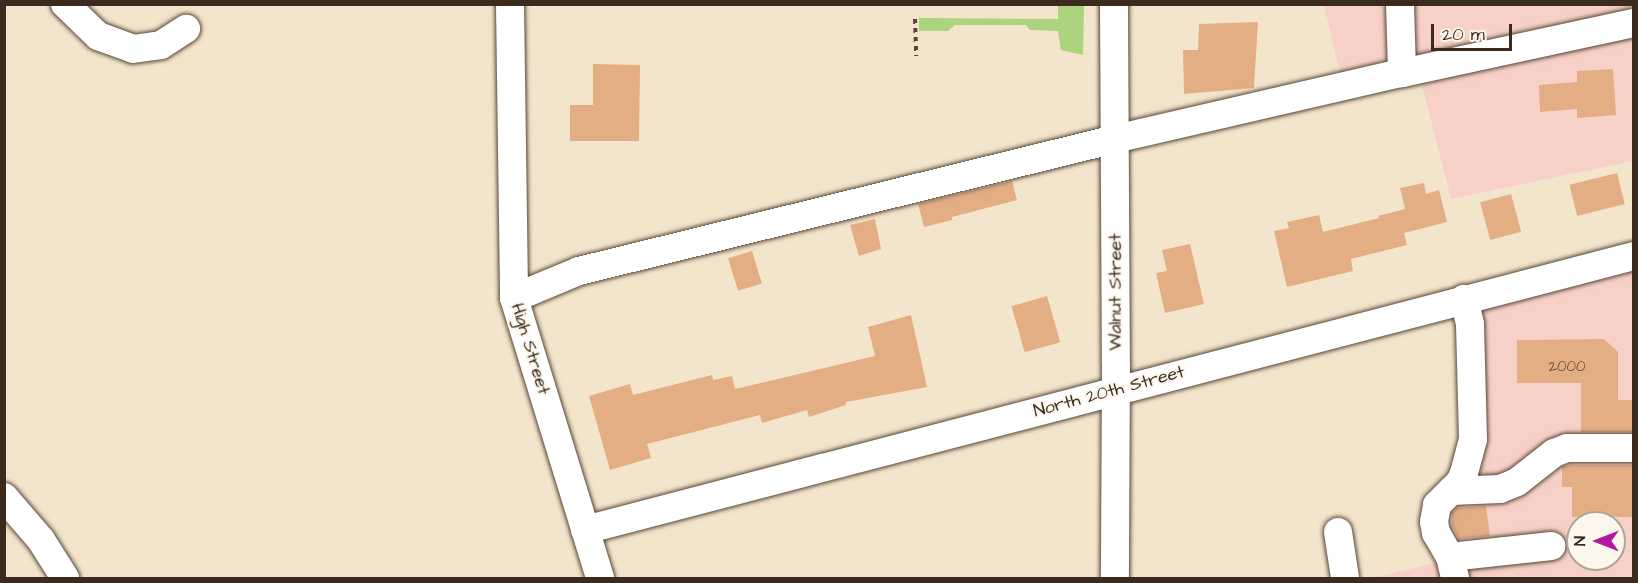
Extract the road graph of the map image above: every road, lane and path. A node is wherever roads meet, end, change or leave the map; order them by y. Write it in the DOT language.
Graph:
graph roads {
  1 [pos="64,4"];
  2 [pos="510,4"];
  3 [pos="1114,4"];
  4 [pos="1400,4"];
  5 [pos="915,19"];
  6 [pos="1634,23"];
  7 [pos="186,29"];
  8 [pos="916,56"];
  9 [pos="1402,73"];
  10 [pos="1115,139"];
  11 [pos="1634,256"];
  12 [pos="514,298"];
  13 [pos="1464,298"];
  14 [pos="1116,391"];
  15 [pos="1634,448"];
  16 [pos="1451,491"];
  17 [pos="4,497"];
  18 [pos="585,530"];
  19 [pos="1338,532"];
  20 [pos="1551,546"];
  21 [pos="1452,568"];
  22 [pos="65,579"];
  23 [pos="600,579"];
  24 [pos="1115,579"];
  25 [pos="1345,579"];
  1 -- 7 [label="street"];
  2 -- 12 [label="street, High Street"];
  3 -- 10 [label="street, Walnut Street"];
  4 -- 9 [label="street"];
  5 -- 8 [label="path"];
  6 -- 9 [label="street"];
  9 -- 10 [label="street"];
  10 -- 12 [label="street"];
  10 -- 14 [label="street, Walnut Street"];
  11 -- 13 [label="street, North 20th Street"];
  12 -- 18 [label="street, High Street"];
  13 -- 14 [label="street, North 20th Street"];
  13 -- 16 [label="street"];
  14 -- 18 [label="street, North 20th Street"];
  14 -- 24 [label="street, Walnut Street"];
  15 -- 16 [label="street"];
  16 -- 21 [label="street"];
  17 -- 22 [label="street"];
  18 -- 23 [label="street, High Street"];
  19 -- 25 [label="street"];
  20 -- 21 [label="street"];
}
